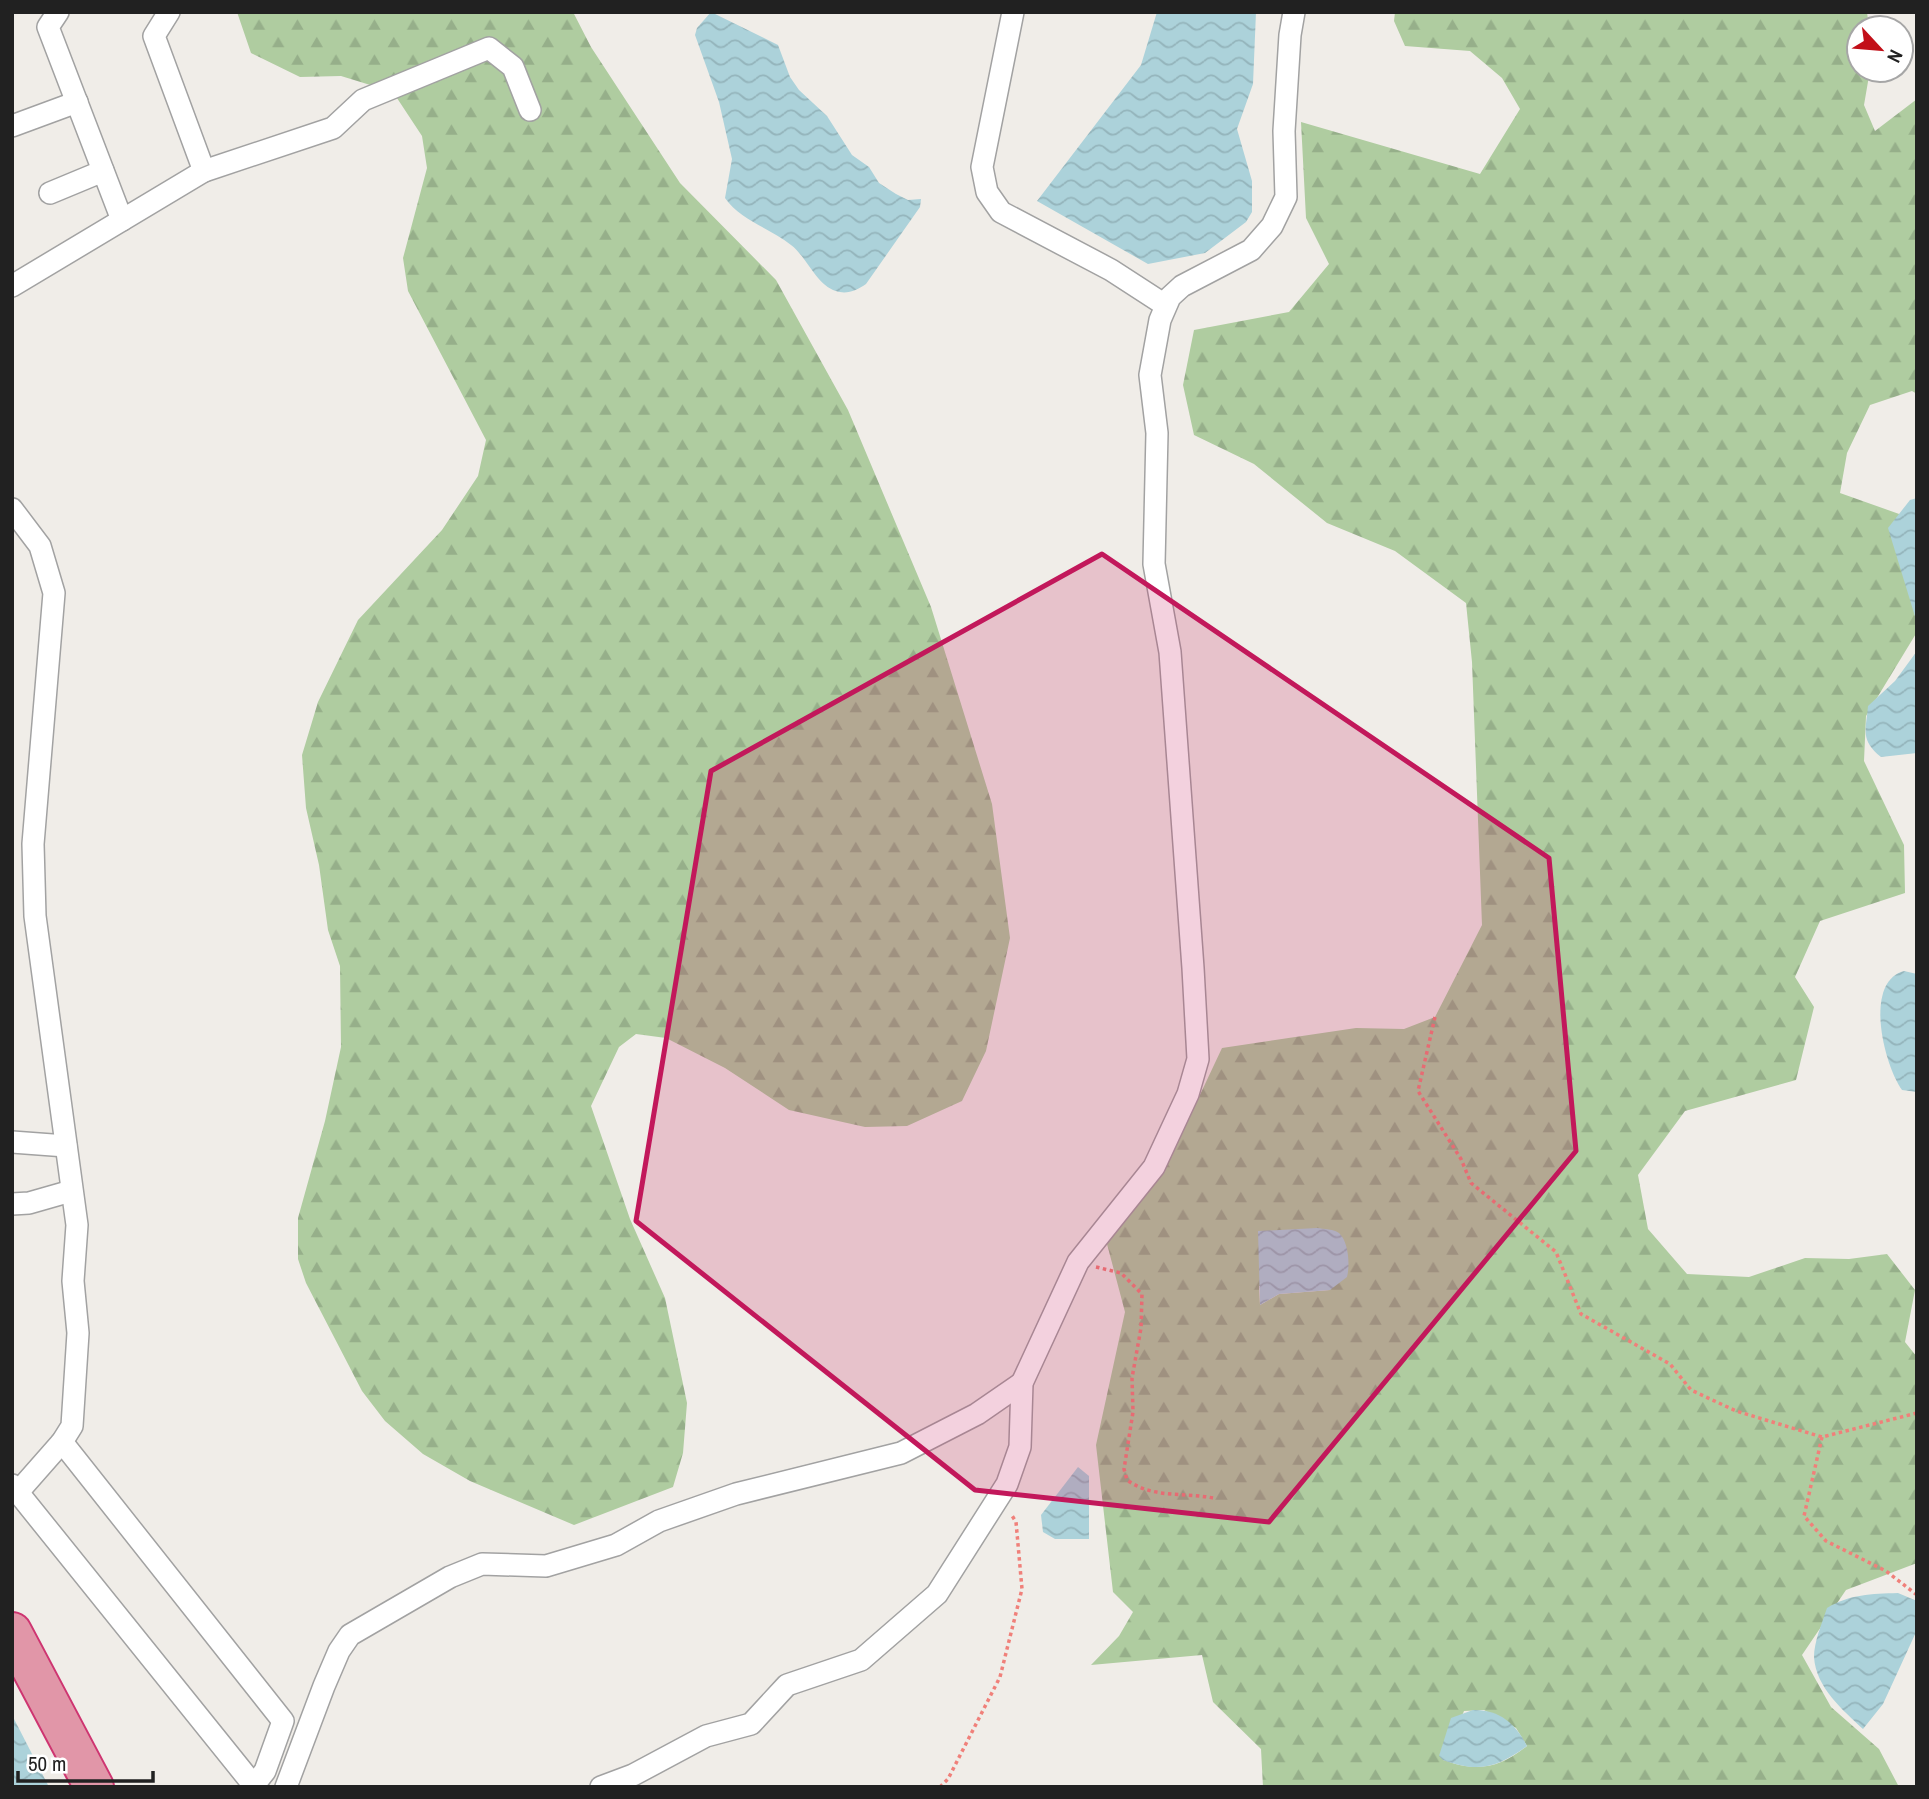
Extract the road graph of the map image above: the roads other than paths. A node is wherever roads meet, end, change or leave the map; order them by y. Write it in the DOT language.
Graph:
graph roads {
  1 [pos="58,12"];
  2 [pos="169,12"];
  3 [pos="1013,12"];
  4 [pos="1294,12"];
  5 [pos="77,102"];
  6 [pos="530,110"];
  7 [pos="12,126"];
  8 [pos="103,171"];
  9 [pos="204,171"];
  10 [pos="50,193"];
  11 [pos="122,220"];
  12 [pos="12,286"];
  13 [pos="1164,305"];
  14 [pos="12,509"];
  15 [pos="12,1142"];
  16 [pos="66,1146"];
  17 [pos="71,1191"];
  18 [pos="12,1204"];
  19 [pos="1022,1383"];
  20 [pos="62,1442"];
  21 [pos="15,1488"];
  22 [pos="12,1632"];
  23 [pos="254,1786"];
  24 [pos="94,1787"];
  25 [pos="286,1787"];
  26 [pos="601,1787"];
  1 -- 5 [label="street"];
  2 -- 9 [label="street"];
  3 -- 13 [label="street"];
  4 -- 13 [label="street"];
  5 -- 7 [label="street"];
  5 -- 8 [label="street"];
  6 -- 9 [label="street"];
  8 -- 10 [label="street"];
  8 -- 11 [label="street"];
  9 -- 11 [label="street"];
  11 -- 12 [label="street"];
  13 -- 19 [label="street"];
  14 -- 16 [label="street"];
  15 -- 16 [label="street"];
  16 -- 17 [label="street"];
  17 -- 18 [label="street"];
  17 -- 20 [label="street"];
  19 -- 25 [label="street"];
  19 -- 26 [label="street"];
  20 -- 21 [label="street"];
  20 -- 23 [label="street"];
  21 -- 23 [label="street"];
  22 -- 24 [label="highway"];
}
